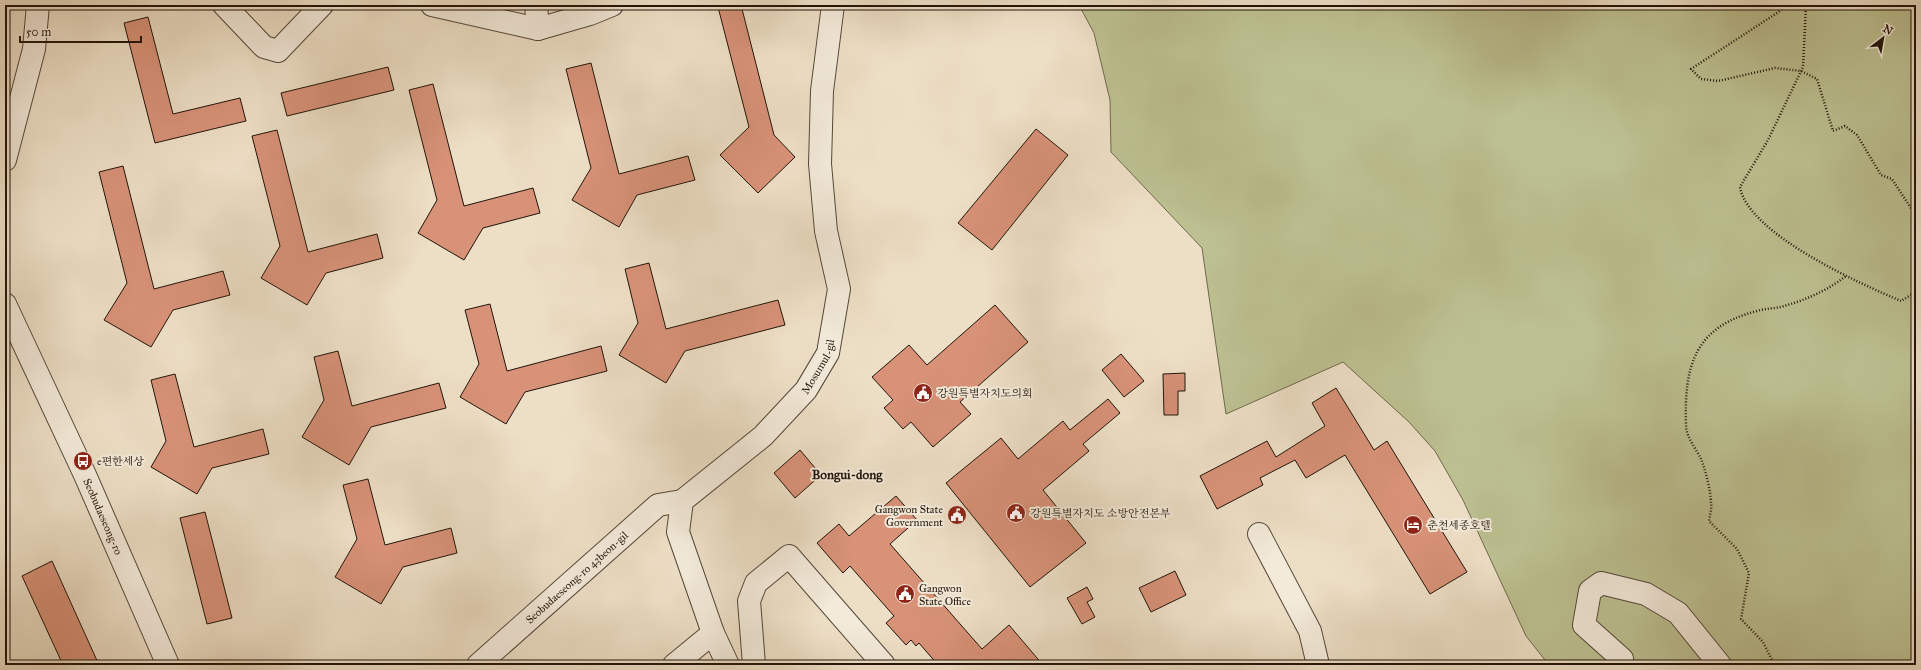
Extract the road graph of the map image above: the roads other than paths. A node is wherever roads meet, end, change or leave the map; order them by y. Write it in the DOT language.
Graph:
graph roads {
  1 [pos="38,5"];
  2 [pos="224,5"];
  3 [pos="322,5"];
  4 [pos="432,5"];
  5 [pos="536,5"];
  6 [pos="612,5"];
  7 [pos="833,5"];
  8 [pos="458,8"];
  9 [pos="538,29"];
  10 [pos="5,160"];
  11 [pos="5,304"];
  12 [pos="682,501"];
  13 [pos="1259,534"];
  14 [pos="713,633"];
  15 [pos="168,665"];
  16 [pos="478,665"];
  17 [pos="674,665"];
  18 [pos="728,665"];
  19 [pos="754,665"];
  20 [pos="884,665"];
  21 [pos="1318,665"];
  22 [pos="1622,665"];
  23 [pos="1720,665"];
  1 -- 10 [label="street"];
  2 -- 3 [label="street"];
  4 -- 8 [label="street"];
  5 -- 9 [label="street"];
  6 -- 9 [label="street"];
  7 -- 12 [label="street, Mosumul-gil"];
  8 -- 9 [label="street"];
  11 -- 15 [label="street, Seobudaeseong-ro"];
  12 -- 14 [label="street"];
  12 -- 16 [label="street, Seobudaeseong-ro 43beon-gil"];
  13 -- 21 [label="street"];
  14 -- 17 [label="street"];
  14 -- 18 [label="street"];
  19 -- 20 [label="street"];
  22 -- 23 [label="street"];
}
